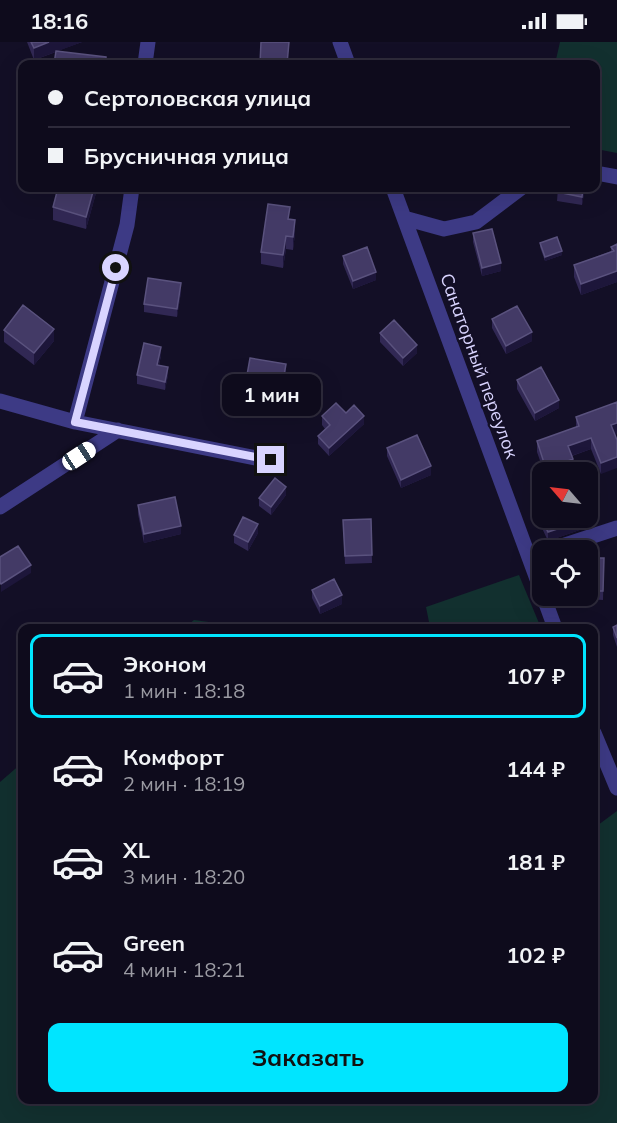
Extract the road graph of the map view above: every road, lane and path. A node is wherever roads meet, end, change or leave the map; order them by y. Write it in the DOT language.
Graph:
graph roads {
  1 [pos="148,42"];
  2 [pos="340,42"];
  3 [pos="146,60"];
  4 [pos="347,60"];
  5 [pos="600,174"];
  6 [pos="617,177"];
  7 [pos="132,192"];
  8 [pos="394,192"];
  9 [pos="516,192"];
  10 [pos="404,218"];
  11 [pos="0,400"];
  12 [pos="75,422"];
  13 [pos="118,430"];
  14 [pos="271,460"];
  15 [pos="0,507"];
  16 [pos="617,528"];
  17 [pos="580,540"];
  18 [pos="532,545"];
  19 [pos="549,606"];
  20 [pos="554,624"];
  21 [pos="598,743"];
  22 [pos="617,788"];
  1 -- 3 [label="street"];
  2 -- 4 [label="street"];
  5 -- 6 [label="street"];
  7 -- 12 [label="street"];
  8 -- 10 [label="street, Санаторный переулок"];
  9 -- 10 [label="street"];
  10 -- 18 [label="street, Санаторный переулок"];
  11 -- 12 [label="street"];
  12 -- 13 [label="street"];
  13 -- 14 [label="street"];
  13 -- 15 [label="street"];
  16 -- 17 [label="street"];
  19 -- 20 [label="street, Санаторный переулок"];
  21 -- 22 [label="street"];
}
